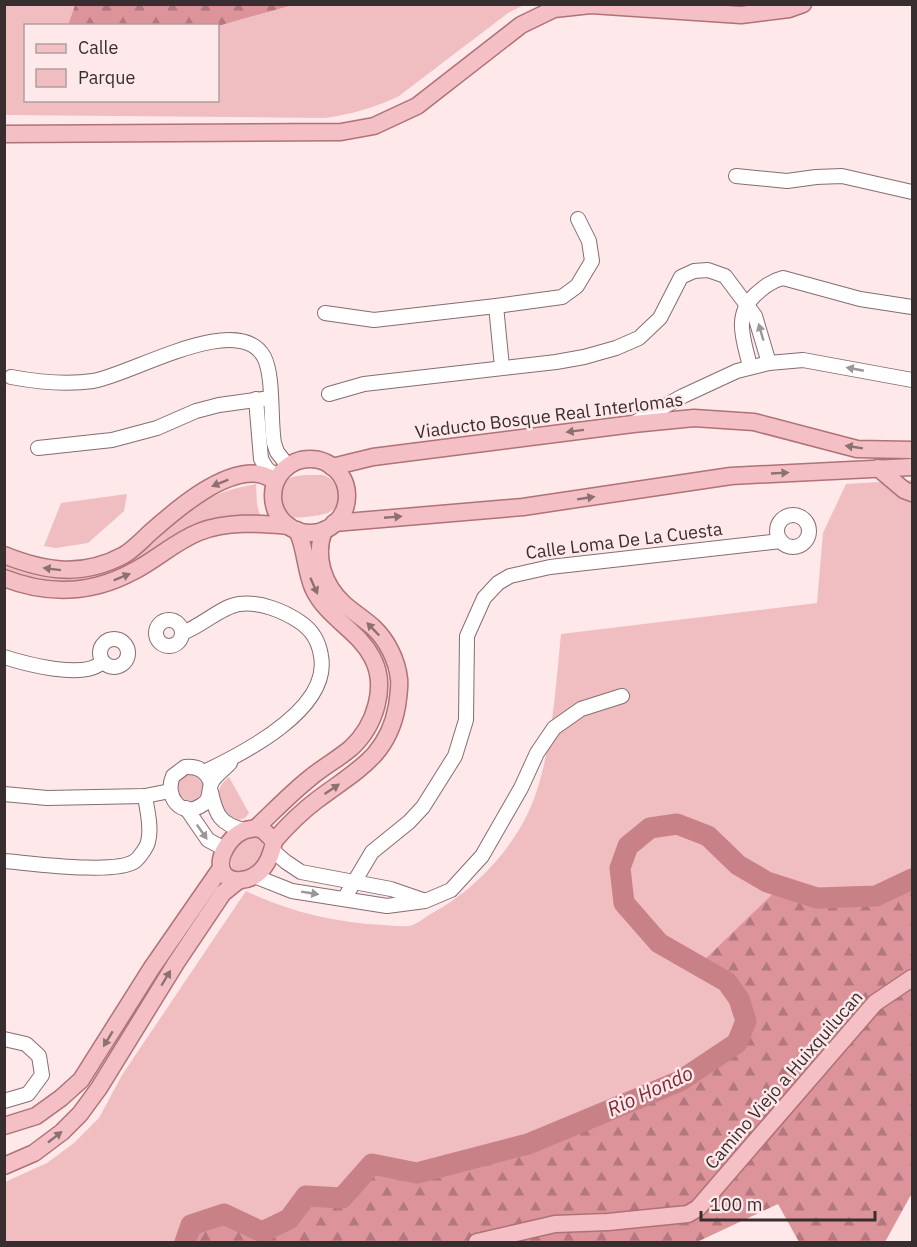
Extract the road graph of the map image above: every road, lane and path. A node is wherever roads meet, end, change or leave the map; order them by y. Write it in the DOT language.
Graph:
graph roads {
  1 [pos="803,4"];
  2 [pos="4,134"];
  3 [pos="736,176"];
  4 [pos="912,192"];
  5 [pos="578,219"];
  6 [pos="746,304"];
  7 [pos="496,306"];
  8 [pos="912,307"];
  9 [pos="324,313"];
  10 [pos="769,363"];
  11 [pos="750,366"];
  12 [pos="502,367"];
  13 [pos="11,377"];
  14 [pos="912,380"];
  15 [pos="328,394"];
  16 [pos="263,399"];
  17 [pos="633,424"];
  18 [pos="38,448"];
  19 [pos="912,450"];
  20 [pos="332,466"];
  21 [pos="912,467"];
  22 [pos="878,468"];
  23 [pos="281,475"];
  24 [pos="912,494"];
  25 [pos="329,526"];
  26 [pos="293,528"];
  27 [pos="780,541"];
  28 [pos="4,555"];
  29 [pos="4,578"];
  30 [pos="182,633"];
  31 [pos="4,657"];
  32 [pos="102,662"];
  33 [pos="622,696"];
  34 [pos="238,755"];
  35 [pos="204,772"];
  36 [pos="211,788"];
  37 [pos="170,790"];
  38 [pos="4,794"];
  39 [pos="145,796"];
  40 [pos="186,808"];
  41 [pos="250,829"];
  42 [pos="273,846"];
  43 [pos="225,849"];
  44 [pos="4,861"];
  45 [pos="221,867"];
  46 [pos="246,879"];
  47 [pos="354,882"];
  48 [pos="344,899"];
  49 [pos="425,901"];
  50 [pos="912,978"];
  51 [pos="4,1039"];
  52 [pos="4,1101"];
  53 [pos="4,1126"];
  54 [pos="4,1166"];
  55 [pos="477,1242"];
  1 -- 2 [label="main road"];
  3 -- 4 [label="street"];
  5 -- 7 [label="street"];
  6 -- 8 [label="street"];
  10 -- 6 [label="street, one-way"];
  6 -- 11 [label="street"];
  6 -- 12 [label="street"];
  7 -- 9 [label="street"];
  7 -- 12 [label="street"];
  10 -- 11 [label="street"];
  14 -- 10 [label="street, one-way"];
  11 -- 17 [label="street"];
  12 -- 15 [label="street"];
  13 -- 16 [label="street"];
  16 -- 18 [label="street"];
  16 -- 23 [label="street"];
  19 -- 17 [label="main road, Viaducto Bosque Real Interlomas, one-way"];
  17 -- 20 [label="main road, Viaducto Bosque Real Interlomas, one-way"];
  20 -- 23 [label="main road"];
  20 -- 25 [label="main road"];
  21 -- 22 [label="main road"];
  22 -- 24 [label="main road"];
  25 -- 22 [label="main road, one-way"];
  23 -- 26 [label="main road"];
  23 -- 28 [label="main road, one-way"];
  25 -- 26 [label="main road"];
  42 -- 25 [label="main road, one-way"];
  29 -- 26 [label="main road, one-way"];
  26 -- 41 [label="main road, one-way"];
  27 -- 47 [label="street, Calle Loma De La Cuesta"];
  30 -- 34 [label="street"];
  31 -- 32 [label="street"];
  33 -- 49 [label="street"];
  34 -- 35 [label="street"];
  34 -- 36 [label="street"];
  35 -- 36 [label="street"];
  35 -- 37 [label="street"];
  36 -- 40 [label="street"];
  36 -- 41 [label="street"];
  37 -- 39 [label="street"];
  37 -- 40 [label="street"];
  38 -- 39 [label="street"];
  39 -- 44 [label="street"];
  40 -- 43 [label="street, one-way"];
  41 -- 42 [label="main road"];
  41 -- 43 [label="main road"];
  42 -- 46 [label="main road"];
  42 -- 47 [label="street"];
  43 -- 45 [label="main road"];
  45 -- 46 [label="main road"];
  45 -- 53 [label="main road, one-way"];
  46 -- 48 [label="street, one-way"];
  54 -- 46 [label="main road, one-way"];
  47 -- 48 [label="street, Calle Loma De La Cuesta"];
  47 -- 49 [label="street"];
  48 -- 49 [label="street"];
  50 -- 55 [label="main road, Camino Viejo a Huixquilucan"];
  51 -- 52 [label="street"];
}
